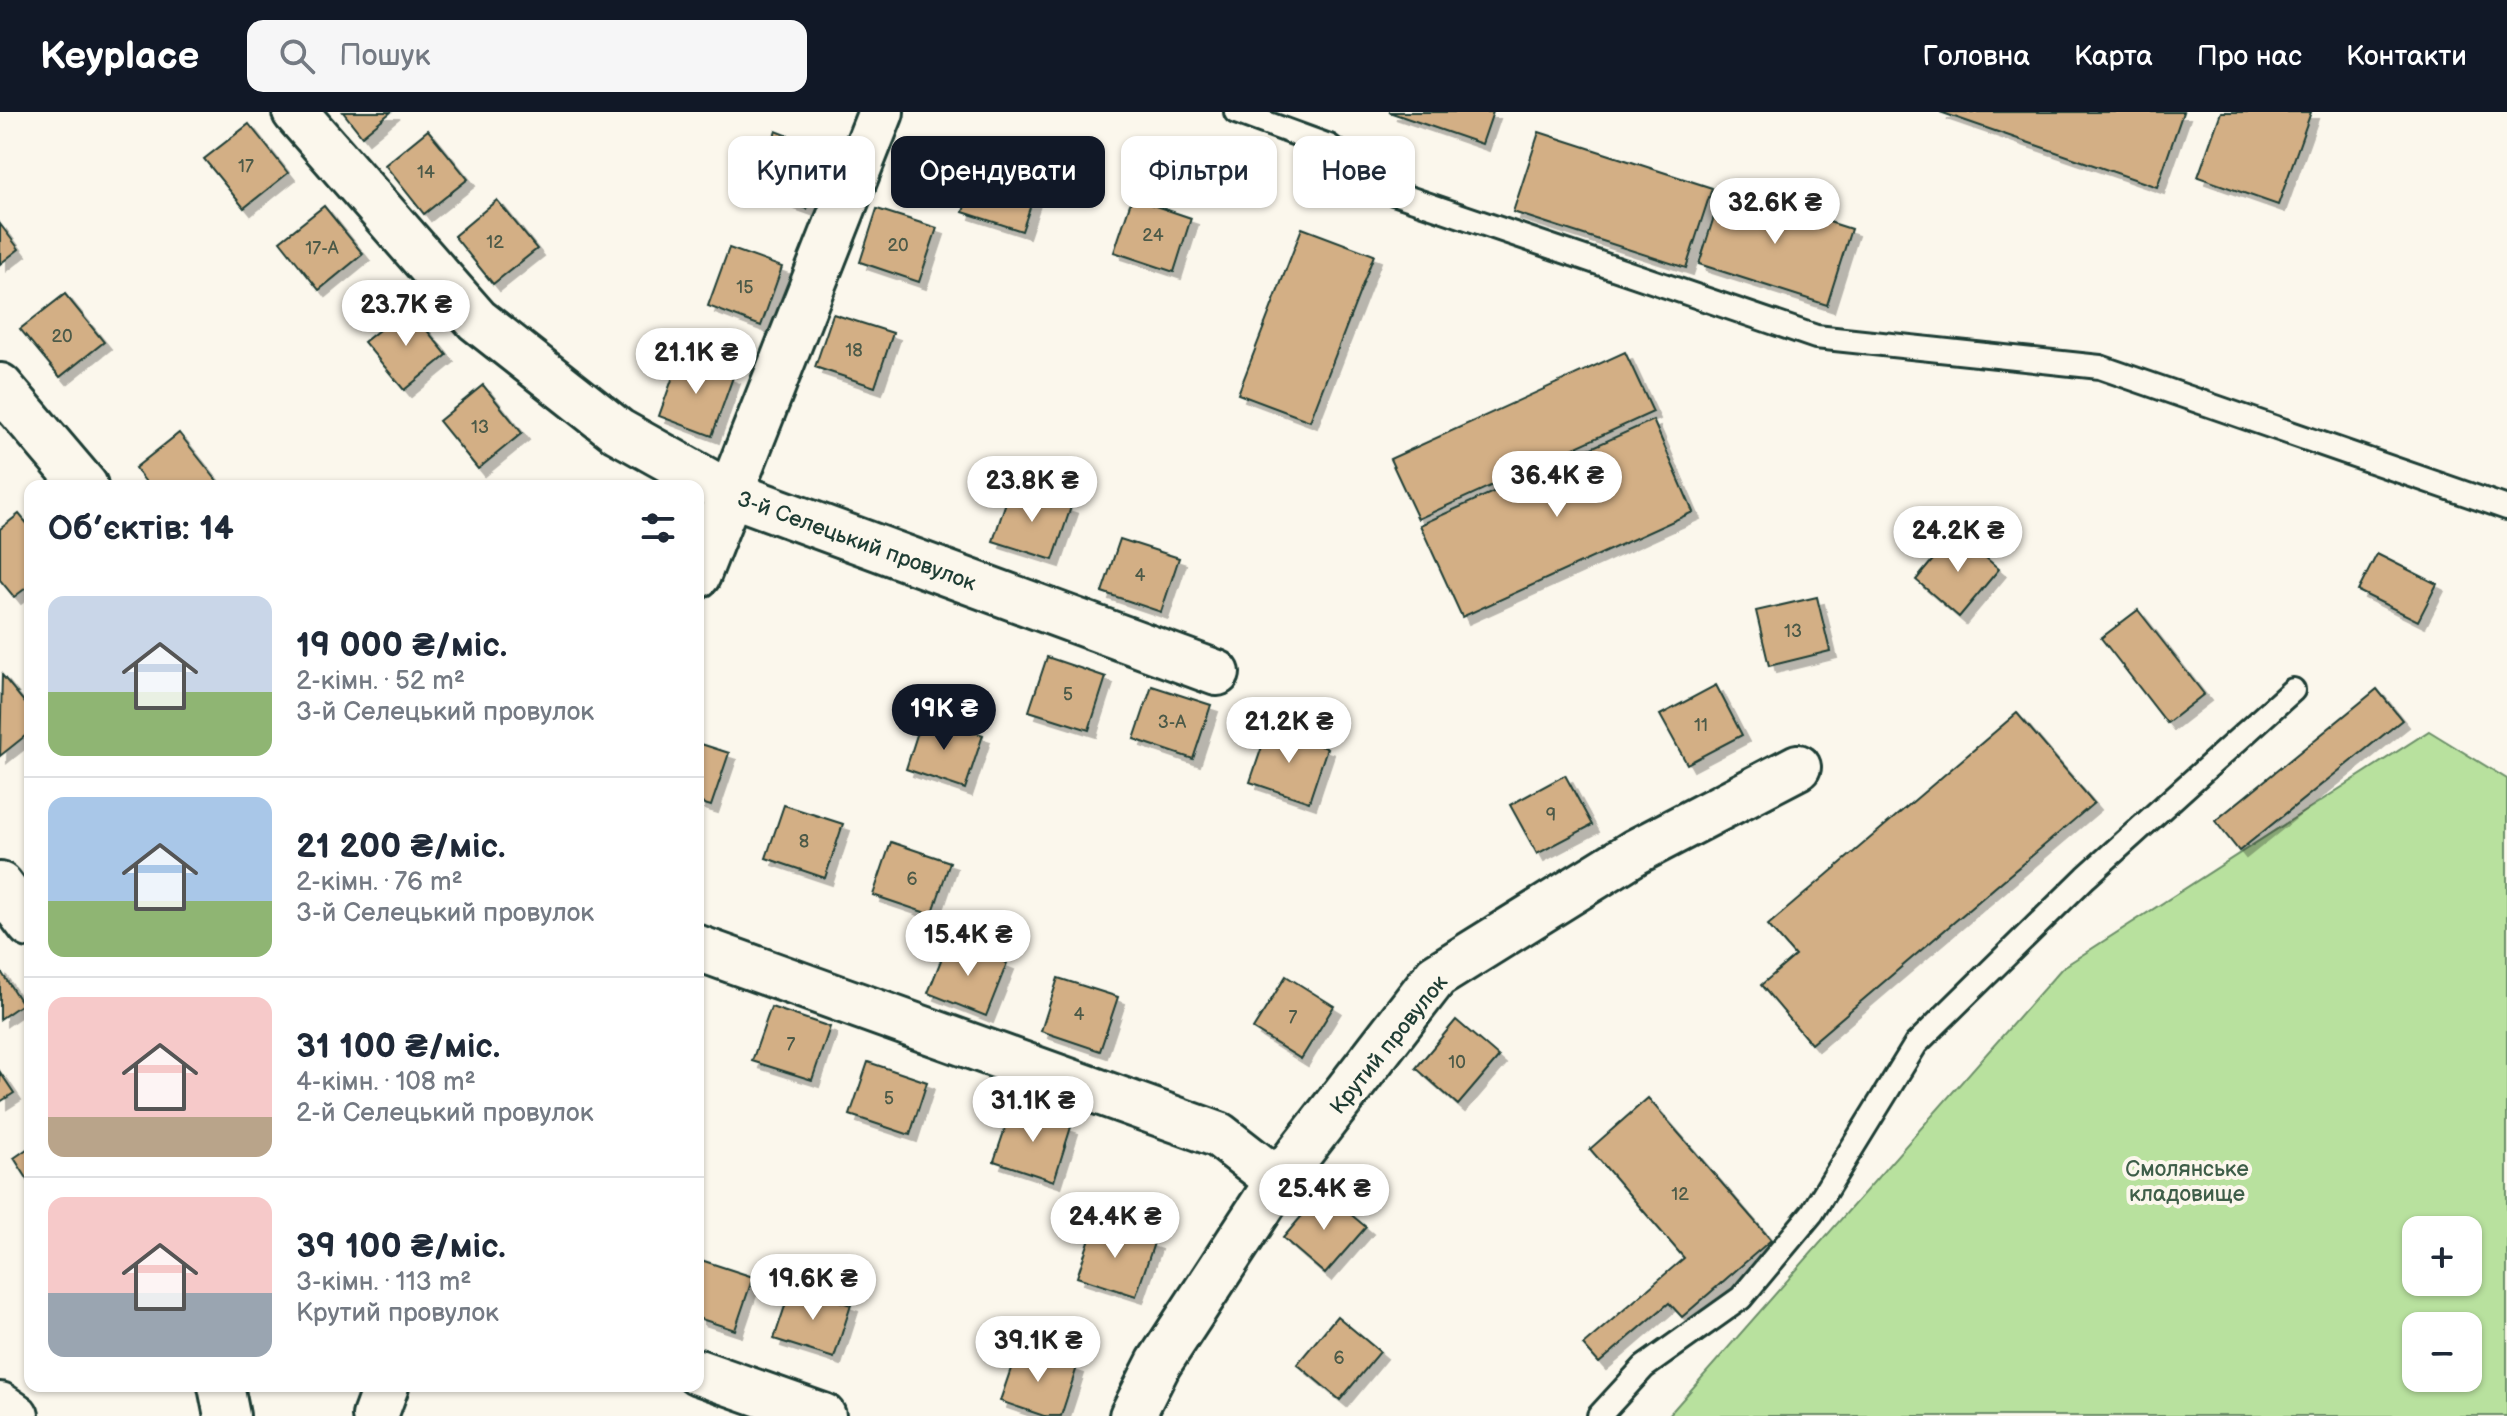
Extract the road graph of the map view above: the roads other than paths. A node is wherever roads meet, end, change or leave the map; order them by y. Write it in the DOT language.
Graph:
graph roads {
  1 [pos="295,112"];
  2 [pos="881,112"];
  3 [pos="1236,112"];
  4 [pos="0,386"];
  5 [pos="80,480"];
  6 [pos="729,493"];
  7 [pos="2507,508"];
  8 [pos="704,559"];
  9 [pos="1217,673"];
  10 [pos="2293,690"];
  11 [pos="1798,767"];
  12 [pos="0,885"];
  13 [pos="24,917"];
  14 [pos="704,950"];
  15 [pos="1278,1181"];
  16 [pos="704,1374"];
  17 [pos="222,1392"];
  18 [pos="384,1392"];
  19 [pos="0,1405"];
  20 [pos="16,1416"];
  21 [pos="227,1416"];
  22 [pos="375,1416"];
  23 [pos="823,1416"];
  24 [pos="1132,1416"];
  25 [pos="1599,1416"];
  1 -- 6 [label="street, 3-й Селецький провулок"];
  2 -- 6 [label="street"];
  3 -- 7 [label="lane"];
  4 -- 5 [label="street"];
  6 -- 8 [label="street"];
  6 -- 9 [label="street, 3-й Селецький провулок"];
  10 -- 25 [label="lane"];
  11 -- 15 [label="street, Крутий провулок"];
  12 -- 13 [label="street"];
  14 -- 15 [label="street"];
  15 -- 24 [label="street, Крутий провулок"];
  16 -- 23 [label="street"];
  17 -- 21 [label="street"];
  18 -- 22 [label="street"];
  19 -- 20 [label="street"];
}
